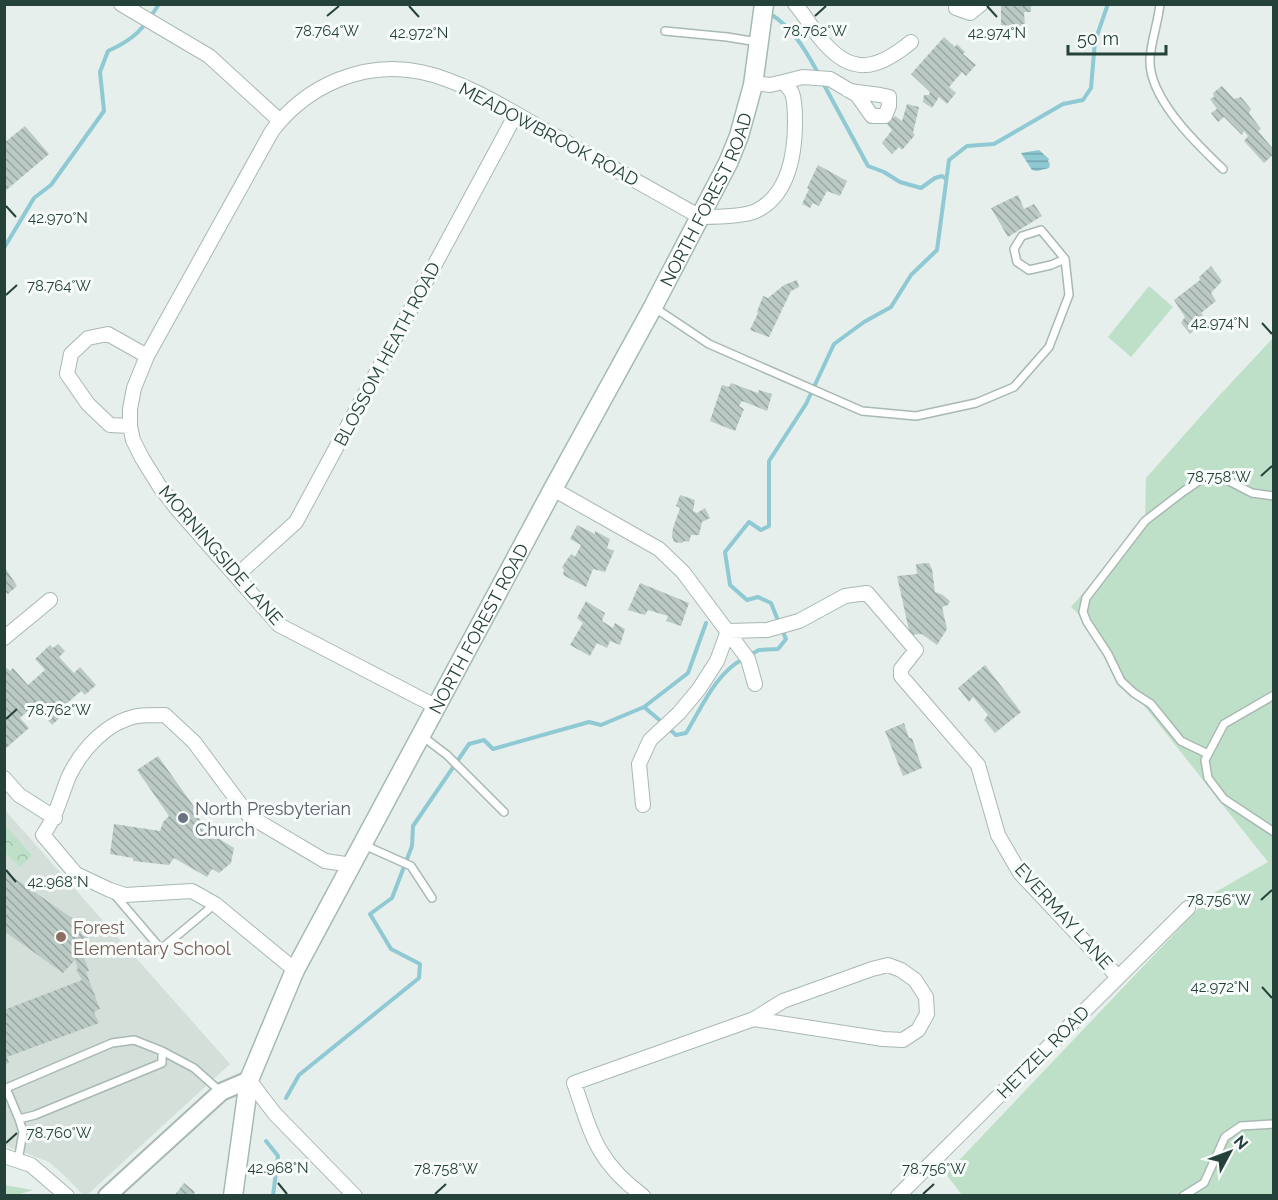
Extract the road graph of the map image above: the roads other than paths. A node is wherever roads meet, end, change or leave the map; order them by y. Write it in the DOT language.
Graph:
graph roads {
  1 [pos="121,4"];
  2 [pos="764,4"];
  3 [pos="795,4"];
  4 [pos="956,4"];
  5 [pos="981,4"];
  6 [pos="1160,4"];
  7 [pos="665,31"];
  8 [pos="760,42"];
  9 [pos="911,42"];
  10 [pos="754,82"];
  11 [pos="783,82"];
  12 [pos="848,90"];
  13 [pos="516,114"];
  14 [pos="280,121"];
  15 [pos="1223,169"];
  16 [pos="700,217"];
  17 [pos="1065,259"];
  18 [pos="653,306"];
  19 [pos="147,356"];
  20 [pos="130,426"];
  21 [pos="553,489"];
  22 [pos="1274,496"];
  23 [pos="236,576"];
  24 [pos="50,600"];
  25 [pos="728,631"];
  26 [pos="4,638"];
  27 [pos="755,684"];
  28 [pos="1274,695"];
  29 [pos="437,707"];
  30 [pos="422,736"];
  31 [pos="1208,754"];
  32 [pos="4,778"];
  33 [pos="643,805"];
  34 [pos="504,812"];
  35 [pos="55,818"];
  36 [pos="1274,832"];
  37 [pos="363,845"];
  38 [pos="352,865"];
  39 [pos="110,890"];
  40 [pos="432,898"];
  41 [pos="215,904"];
  42 [pos="1188,908"];
  43 [pos="295,970"];
  44 [pos="1118,977"];
  45 [pos="754,1019"];
  46 [pos="162,1051"];
  47 [pos="249,1080"];
  48 [pos="5,1088"];
  49 [pos="221,1092"];
  50 [pos="19,1119"];
  51 [pos="1274,1124"];
  52 [pos="11,1159"];
  53 [pos="68,1196"];
  54 [pos="107,1196"];
  55 [pos="234,1196"];
  56 [pos="355,1196"];
  57 [pos="643,1196"];
  58 [pos="898,1196"];
  59 [pos="1183,1196"];
  1 -- 14 [label="street"];
  2 -- 8 [label="main road, NORTH FOREST ROAD"];
  3 -- 9 [label="street"];
  4 -- 5 [label="street"];
  6 -- 15 [label="lane"];
  7 -- 8 [label="lane"];
  8 -- 10 [label="main road, NORTH FOREST ROAD"];
  10 -- 11 [label="street"];
  10 -- 16 [label="main road, NORTH FOREST ROAD"];
  11 -- 12 [label="street"];
  11 -- 16 [label="street"];
  13 -- 14 [label="street, MEADOWBROOK ROAD"];
  13 -- 16 [label="street, MEADOWBROOK ROAD"];
  13 -- 23 [label="street, BLOSSOM HEATH ROAD"];
  14 -- 19 [label="street, MEADOWBROOK ROAD"];
  16 -- 18 [label="main road, NORTH FOREST ROAD"];
  17 -- 17 [label="lane"];
  17 -- 18 [label="lane"];
  18 -- 21 [label="main road, NORTH FOREST ROAD"];
  19 -- 20 [label="street, MORNINGSIDE LANE"];
  19 -- 20 [label="street"];
  20 -- 23 [label="street, MORNINGSIDE LANE"];
  21 -- 25 [label="street"];
  21 -- 29 [label="main road, NORTH FOREST ROAD"];
  22 -- 31 [label="lane"];
  23 -- 29 [label="street, MORNINGSIDE LANE"];
  24 -- 26 [label="street"];
  25 -- 27 [label="street"];
  25 -- 33 [label="street"];
  25 -- 44 [label="street, EVERMAY LANE"];
  28 -- 31 [label="lane"];
  29 -- 30 [label="main road, NORTH FOREST ROAD"];
  30 -- 34 [label="lane"];
  30 -- 37 [label="main road, NORTH FOREST ROAD"];
  31 -- 36 [label="lane"];
  32 -- 35 [label="street"];
  35 -- 38 [label="street"];
  35 -- 39 [label="street"];
  37 -- 38 [label="main road, NORTH FOREST ROAD"];
  37 -- 40 [label="lane"];
  38 -- 43 [label="main road, NORTH FOREST ROAD"];
  39 -- 41 [label="street"];
  39 -- 41 [label="lane"];
  41 -- 43 [label="street"];
  42 -- 44 [label="street, HETZEL ROAD"];
  43 -- 47 [label="main road, NORTH FOREST ROAD"];
  44 -- 58 [label="street, HETZEL ROAD"];
  45 -- 45 [label="street"];
  45 -- 57 [label="street"];
  46 -- 48 [label="lane"];
  46 -- 49 [label="lane"];
  46 -- 50 [label="lane"];
  47 -- 49 [label="street"];
  47 -- 55 [label="main road, NORTH FOREST ROAD"];
  47 -- 56 [label="street"];
  48 -- 50 [label="lane"];
  49 -- 54 [label="street"];
  50 -- 52 [label="lane"];
  51 -- 59 [label="lane"];
  52 -- 53 [label="street"];
}
